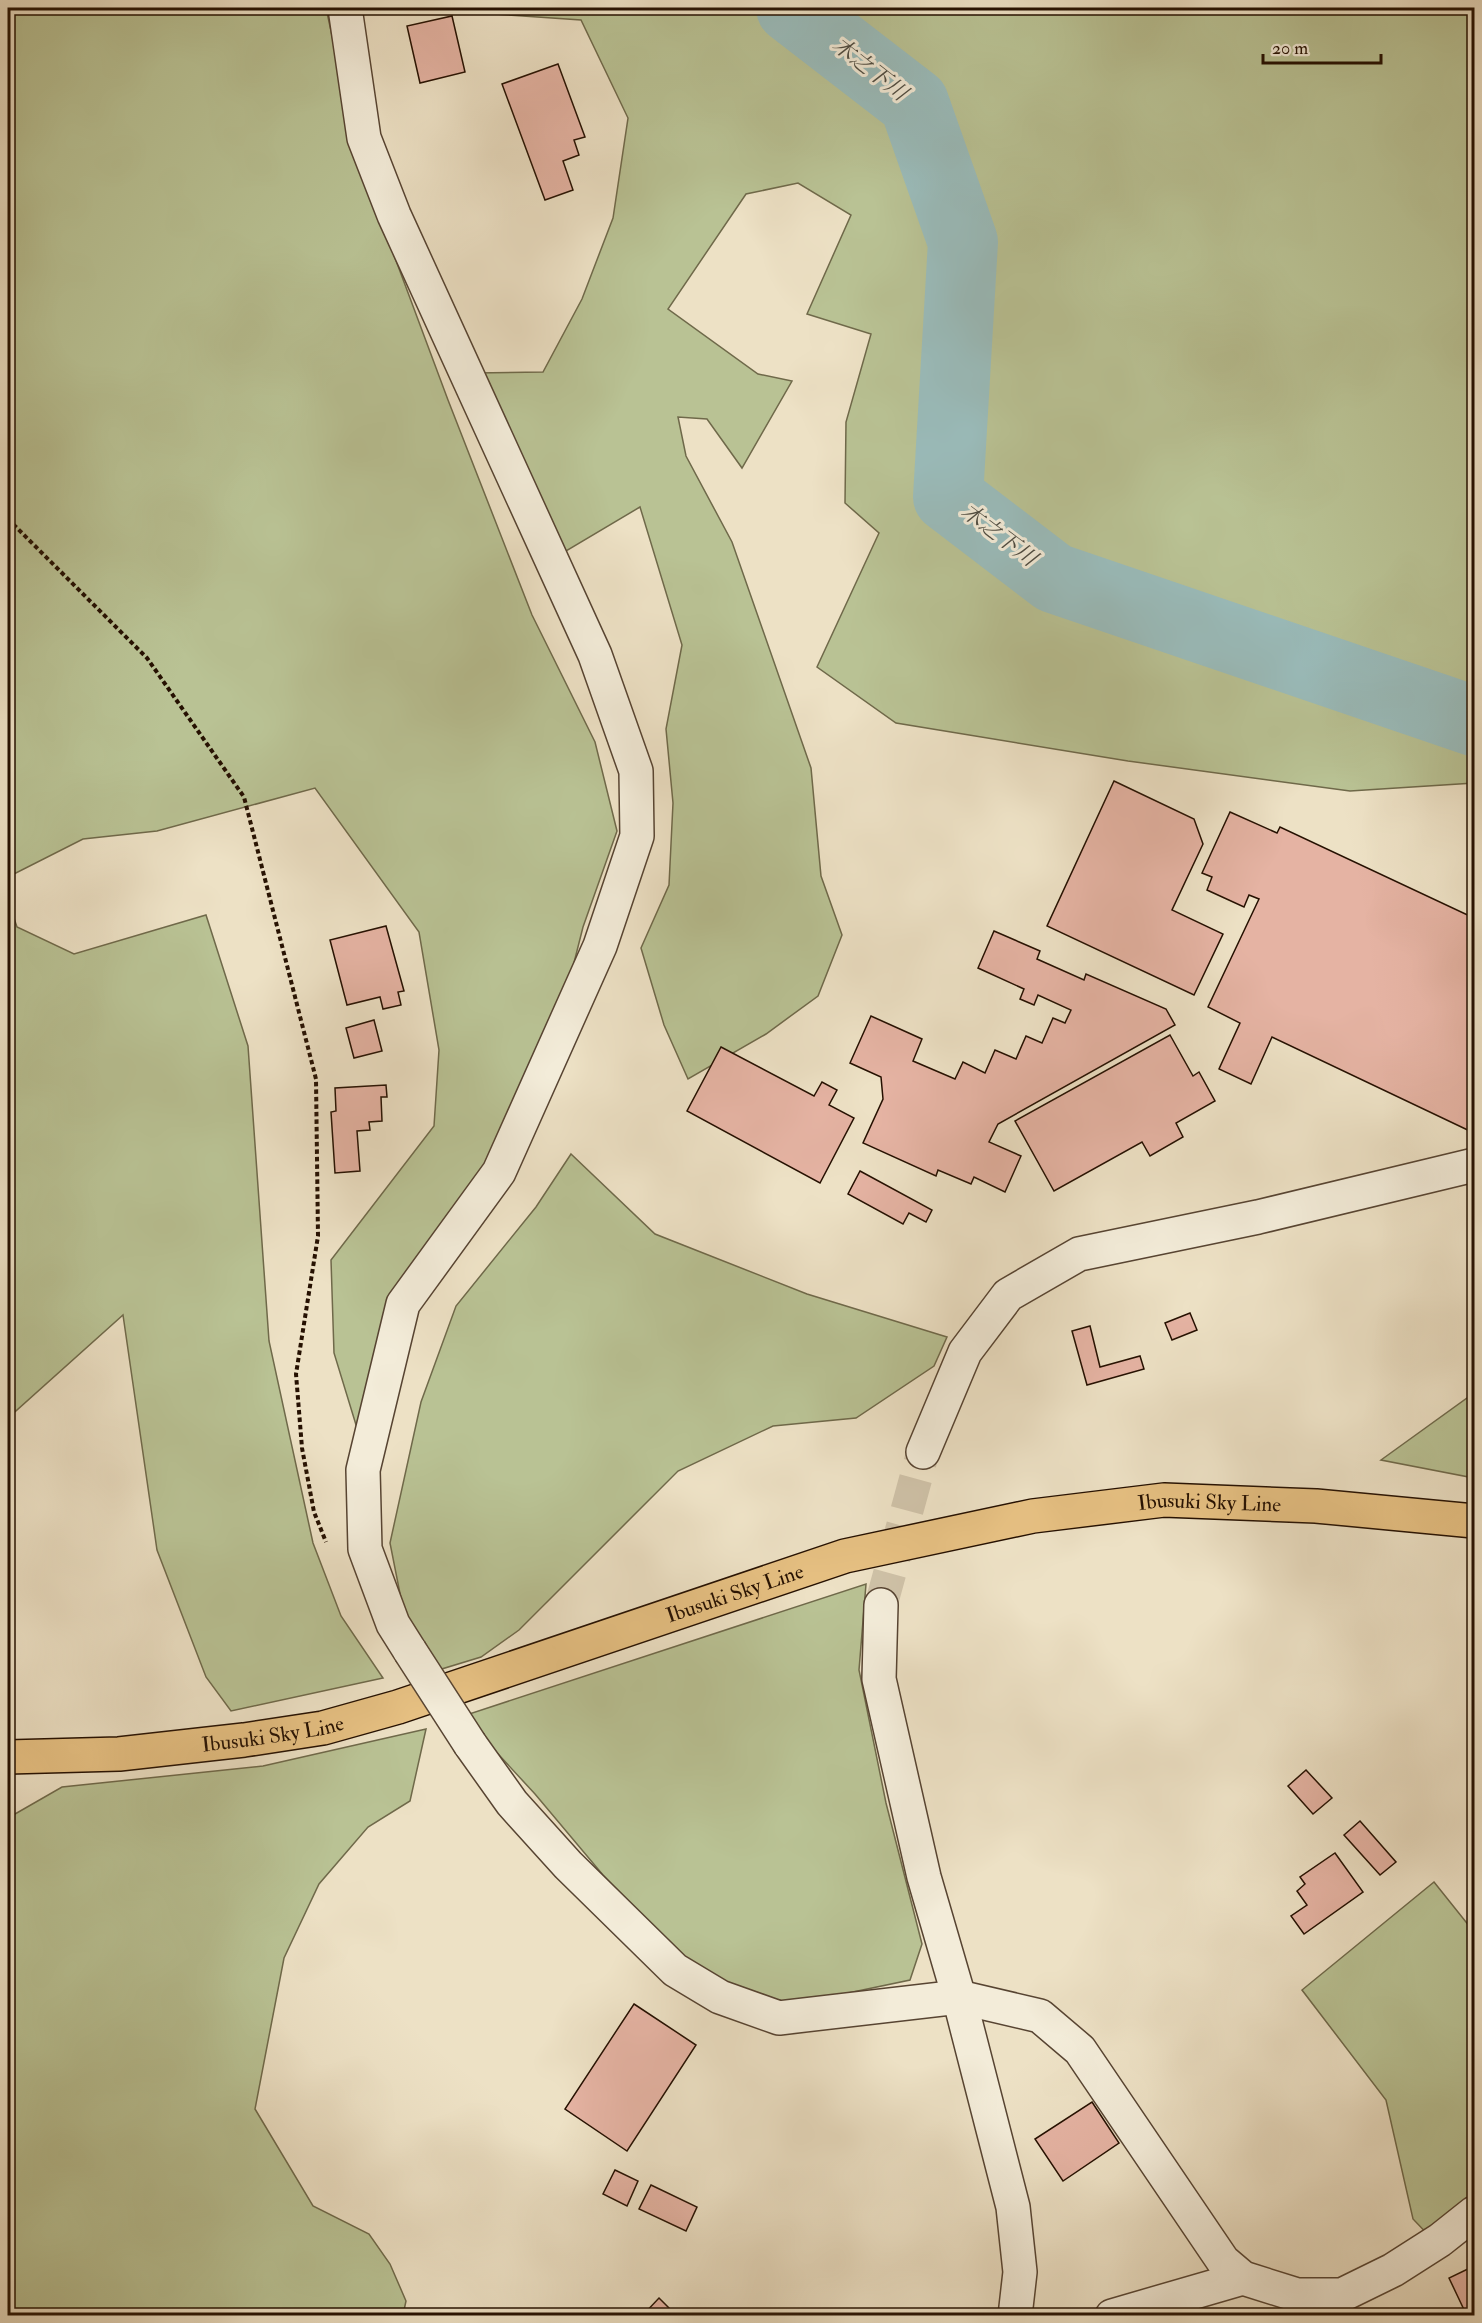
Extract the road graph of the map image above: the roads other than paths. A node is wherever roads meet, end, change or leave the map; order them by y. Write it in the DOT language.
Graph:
graph roads {
  1 [pos="345,8"];
  2 [pos="1474,1165"];
  3 [pos="923,1452"];
  4 [pos="1474,1521"];
  5 [pos="881,1605"];
  6 [pos="8,1757"];
  7 [pos="959,1997"];
  8 [pos="1474,2213"];
  9 [pos="1243,2278"];
  10 [pos="1015,2316"];
  11 [pos="1112,2316"];
  1 -- 7 [label="street, bridge"];
  2 -- 3 [label="street"];
  4 -- 6 [label="main road, Ibusuki Sky Line"];
  5 -- 7 [label="street"];
  7 -- 9 [label="street"];
  7 -- 10 [label="street"];
  8 -- 9 [label="street"];
  9 -- 11 [label="street"];
}
